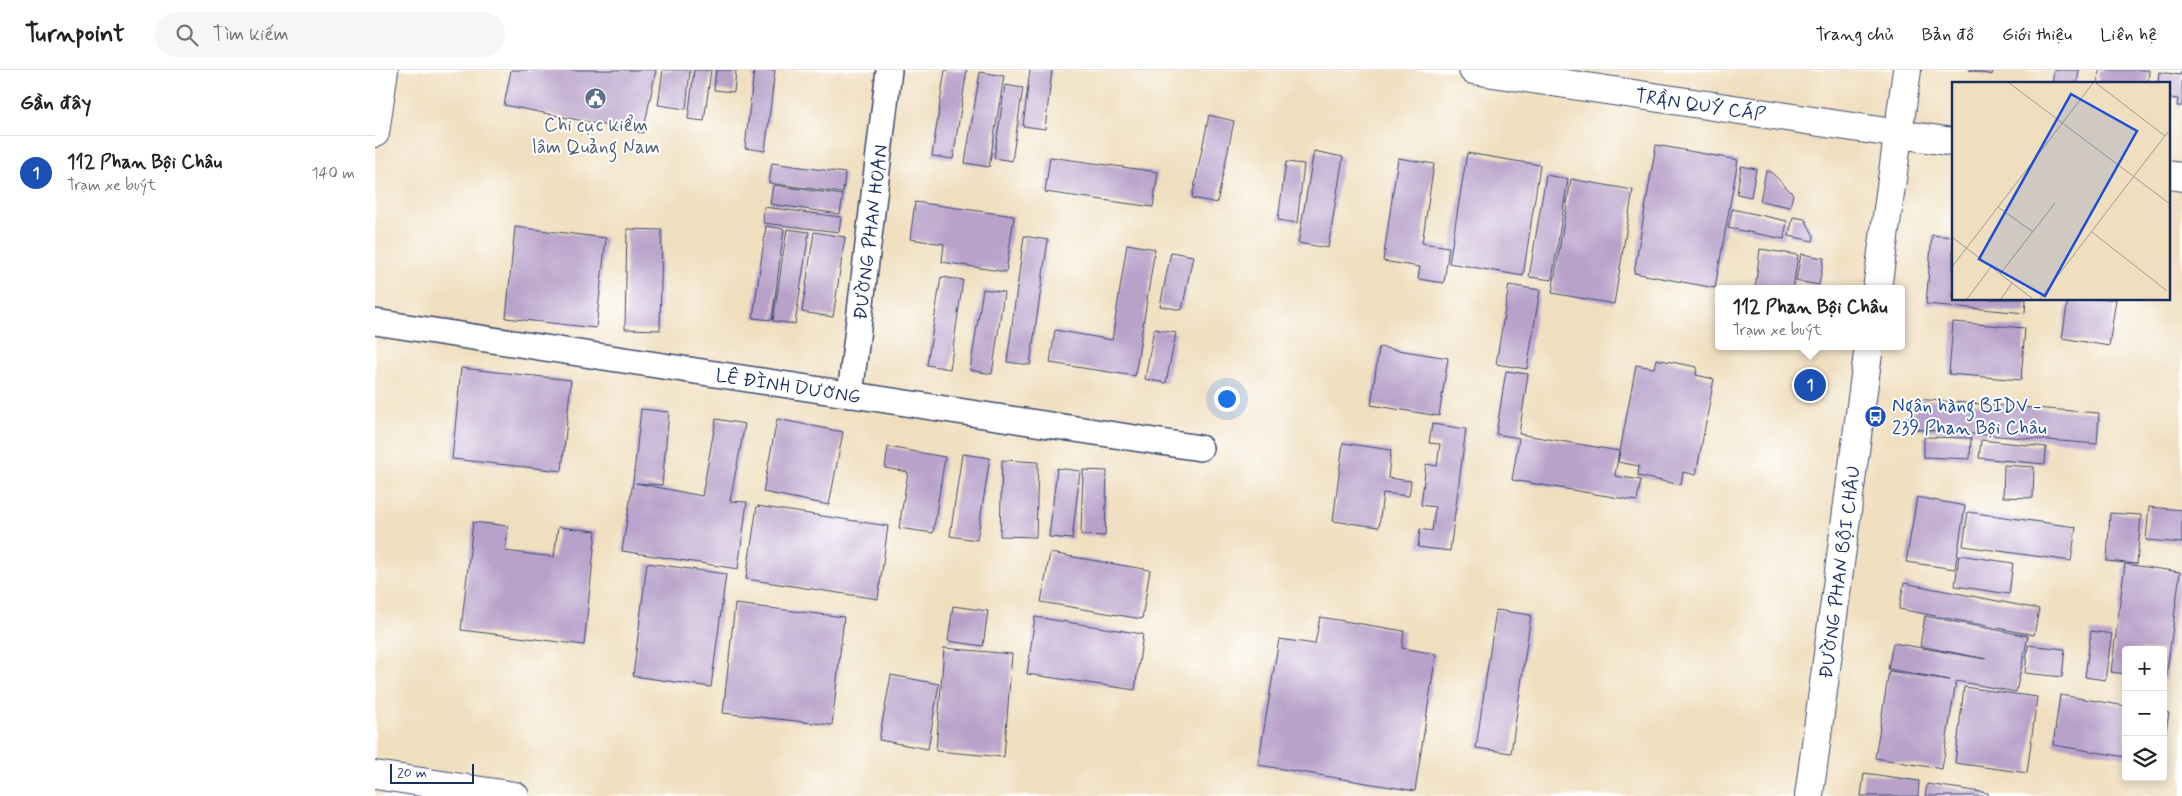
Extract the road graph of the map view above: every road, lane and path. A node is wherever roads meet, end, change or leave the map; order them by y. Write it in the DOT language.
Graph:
graph roads {
  1 [pos="384,70"];
  2 [pos="889,70"];
  3 [pos="1473,70"];
  4 [pos="1907,70"];
  5 [pos="375,133"];
  6 [pos="1898,133"];
  7 [pos="1952,142"];
  8 [pos="2169,175"];
  9 [pos="2182,177"];
  10 [pos="1878,285"];
  11 [pos="375,322"];
  12 [pos="1868,350"];
  13 [pos="851,395"];
  14 [pos="1200,448"];
  15 [pos="375,775"];
  16 [pos="515,796"];
  17 [pos="1809,796"];
  1 -- 5 [label="main road"];
  2 -- 13 [label="street, ĐƯỜNG PHAN HOAN"];
  3 -- 6 [label="main road, TRẦN QUÝ CÁP"];
  4 -- 6 [label="main road"];
  6 -- 7 [label="main road, TRẦN QUÝ CÁP"];
  6 -- 10 [label="main road"];
  8 -- 9 [label="main road"];
  11 -- 13 [label="street, LÊ ĐÌNH DƯƠNG"];
  12 -- 17 [label="main road, ĐƯỜNG PHAN BỘI CHÂU"];
  13 -- 14 [label="street, LÊ ĐÌNH DƯƠNG"];
  15 -- 16 [label="main road"];
}
